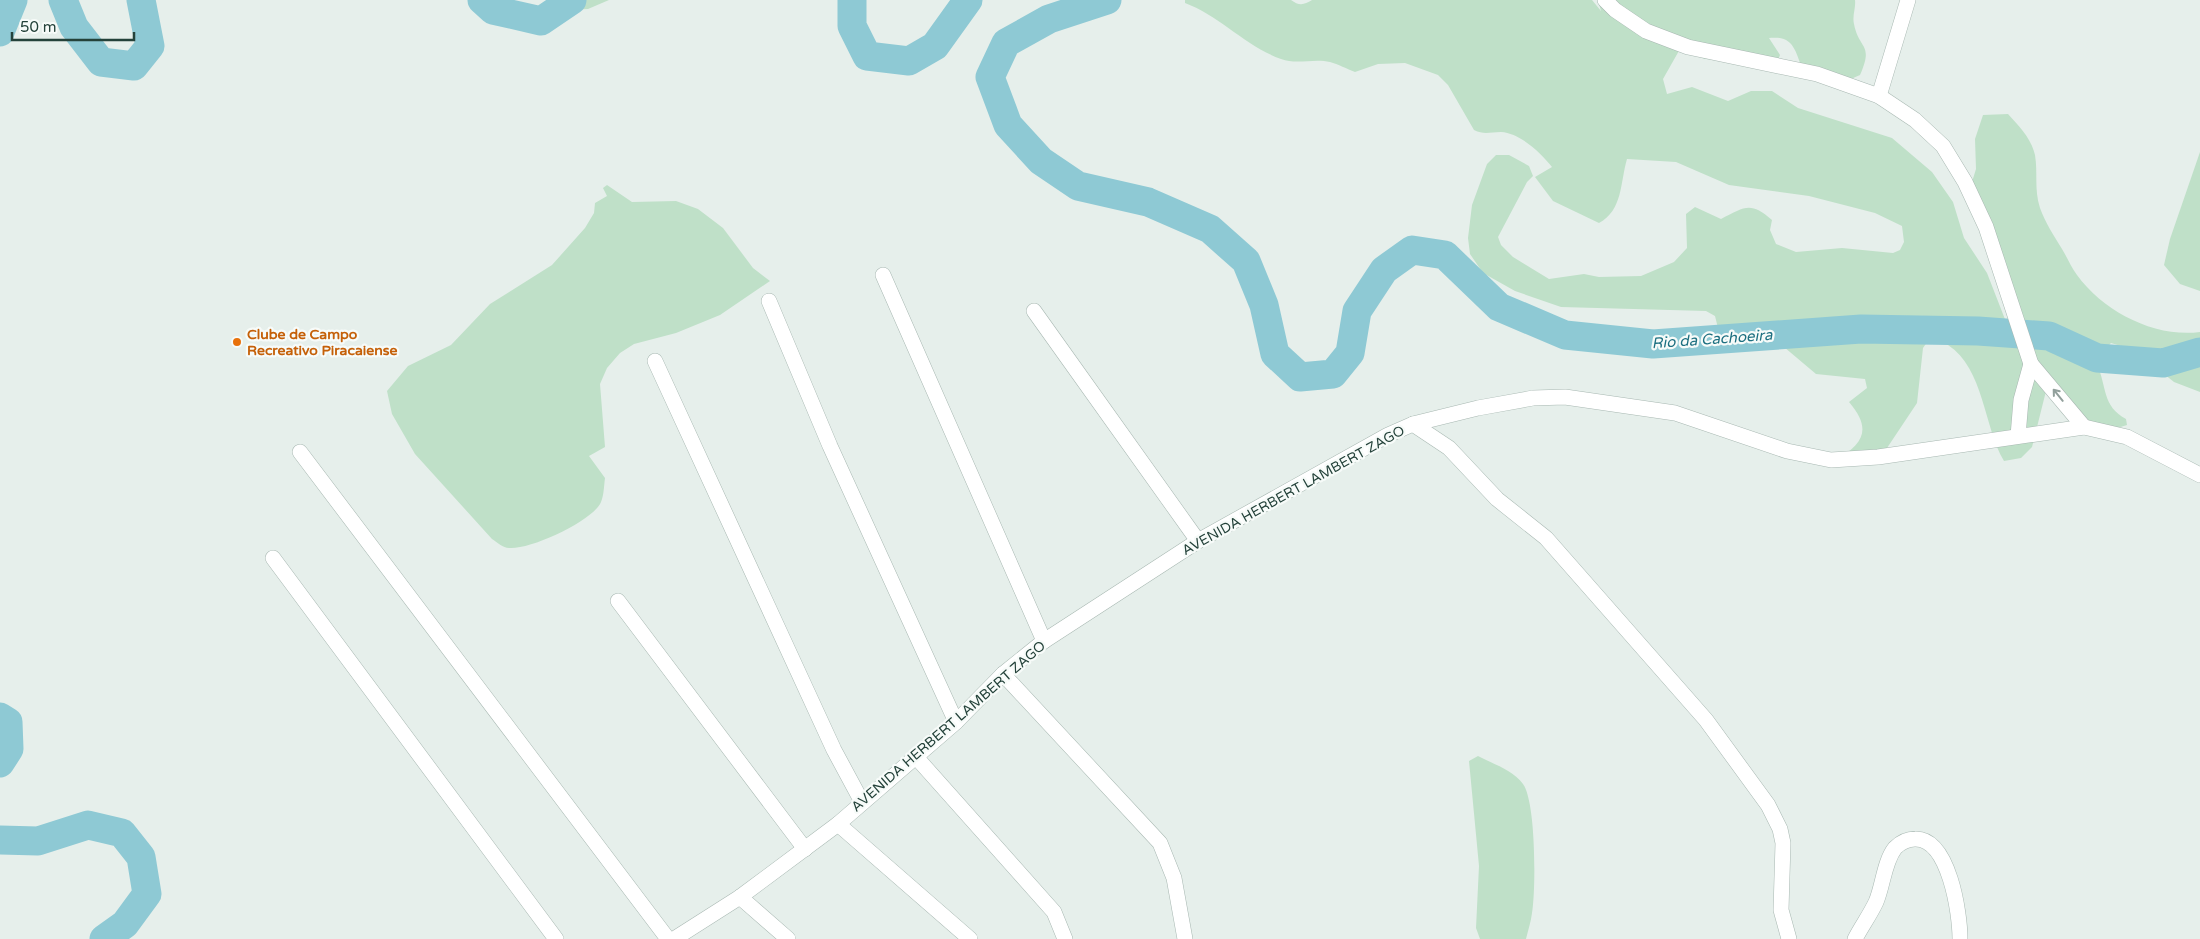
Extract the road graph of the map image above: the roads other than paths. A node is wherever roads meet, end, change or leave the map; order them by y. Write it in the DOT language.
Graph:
graph roads {
  1 [pos="1605,0"];
  2 [pos="1908,0"];
  3 [pos="1879,96"];
  4 [pos="883,275"];
  5 [pos="769,301"];
  6 [pos="1034,311"];
  7 [pos="655,361"];
  8 [pos="2031,364"];
  9 [pos="1413,424"];
  10 [pos="2084,427"];
  11 [pos="2018,436"];
  12 [pos="300,452"];
  13 [pos="2200,475"];
  14 [pos="1198,541"];
  15 [pos="273,558"];
  16 [pos="618,601"];
  17 [pos="1044,641"];
  18 [pos="1003,674"];
  19 [pos="956,722"];
  20 [pos="916,757"];
  21 [pos="862,802"];
  22 [pos="838,824"];
  23 [pos="804,850"];
  24 [pos="740,897"];
  25 [pos="675,938"];
  26 [pos="556,939"];
  27 [pos="788,939"];
  28 [pos="970,939"];
  29 [pos="1065,939"];
  30 [pos="1185,939"];
  31 [pos="1789,939"];
  32 [pos="1855,939"];
  33 [pos="1960,939"];
  1 -- 3 [label="street"];
  2 -- 3 [label="street"];
  3 -- 8 [label="street"];
  4 -- 17 [label="street"];
  5 -- 19 [label="street"];
  6 -- 14 [label="street"];
  7 -- 21 [label="street"];
  10 -- 8 [label="street, one-way"];
  8 -- 11 [label="street"];
  9 -- 11 [label="street, AVENIDA HERBERT LAMBERT ZAGO"];
  9 -- 14 [label="street, AVENIDA HERBERT LAMBERT ZAGO"];
  9 -- 31 [label="street"];
  10 -- 11 [label="street, AVENIDA HERBERT LAMBERT ZAGO"];
  10 -- 13 [label="street, AVENIDA HERBERT LAMBERT ZAGO"];
  12 -- 25 [label="street"];
  14 -- 17 [label="street, AVENIDA HERBERT LAMBERT ZAGO"];
  15 -- 26 [label="street"];
  16 -- 23 [label="street"];
  17 -- 18 [label="street, AVENIDA HERBERT LAMBERT ZAGO"];
  18 -- 19 [label="street, AVENIDA HERBERT LAMBERT ZAGO"];
  18 -- 30 [label="street"];
  19 -- 20 [label="street, AVENIDA HERBERT LAMBERT ZAGO"];
  20 -- 21 [label="street, AVENIDA HERBERT LAMBERT ZAGO"];
  20 -- 29 [label="street"];
  21 -- 22 [label="street, AVENIDA HERBERT LAMBERT ZAGO"];
  22 -- 23 [label="street, AVENIDA HERBERT LAMBERT ZAGO"];
  22 -- 28 [label="street"];
  23 -- 24 [label="street, AVENIDA HERBERT LAMBERT ZAGO"];
  24 -- 25 [label="street, AVENIDA HERBERT LAMBERT ZAGO"];
  24 -- 27 [label="street"];
  32 -- 33 [label="street"];
}
